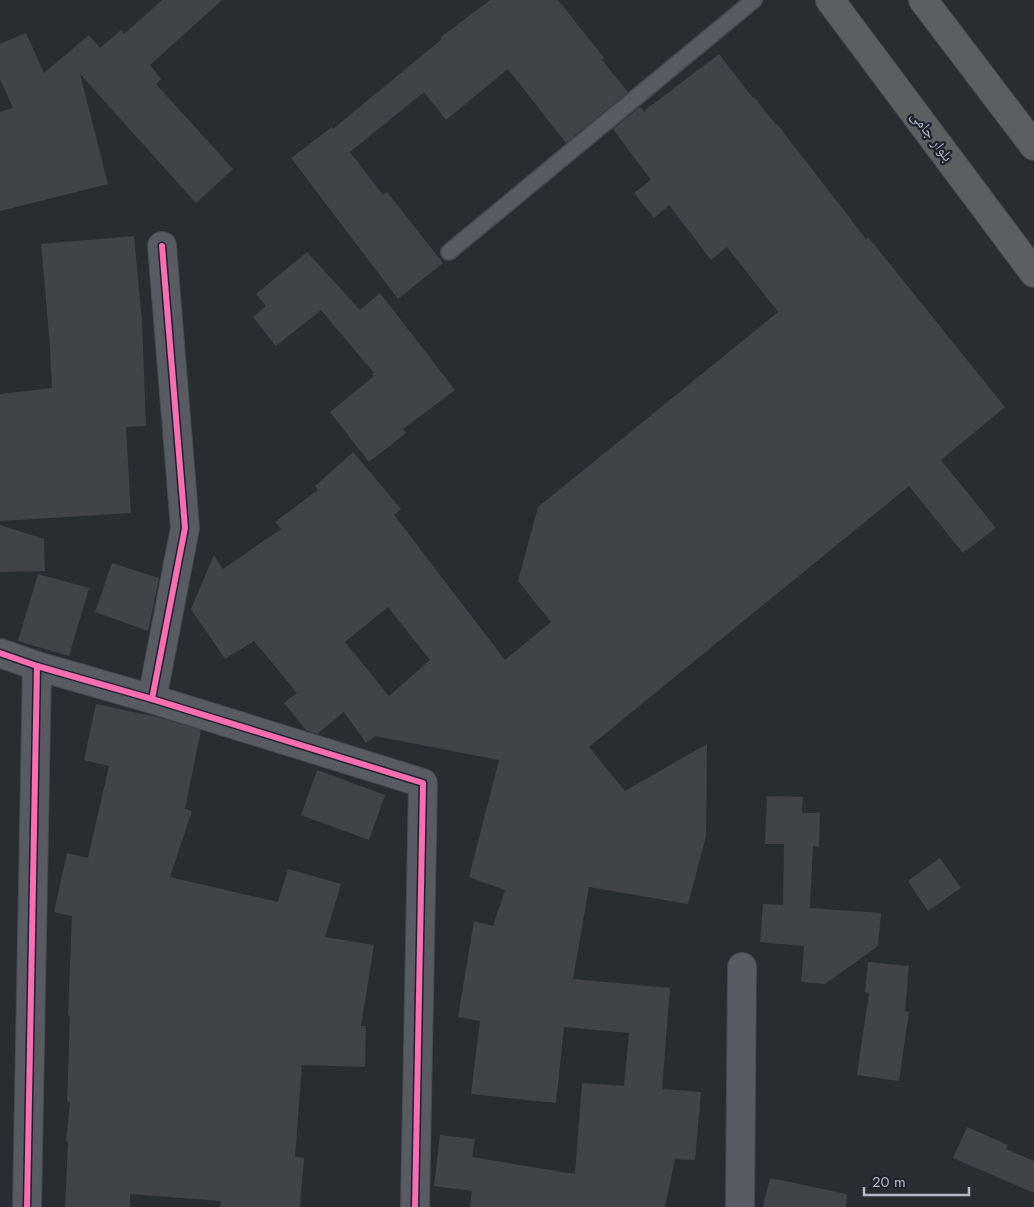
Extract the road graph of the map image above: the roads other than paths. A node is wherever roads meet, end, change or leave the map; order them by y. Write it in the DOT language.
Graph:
graph roads {
  1 [pos="754,0"];
  2 [pos="830,0"];
  3 [pos="923,0"];
  4 [pos="1034,146"];
  5 [pos="162,246"];
  6 [pos="449,252"];
  7 [pos="1034,273"];
  8 [pos="0,653"];
  9 [pos="37,666"];
  10 [pos="152,699"];
  11 [pos="742,967"];
  12 [pos="27,1207"];
  13 [pos="415,1207"];
  14 [pos="740,1207"];
  1 -- 6 [label="lane"];
  2 -- 7 [label="highway, بلوار جامی"];
  3 -- 4 [label="highway"];
  5 -- 10 [label="street"];
  8 -- 9 [label="street"];
  9 -- 10 [label="street"];
  9 -- 12 [label="street"];
  10 -- 13 [label="street"];
  11 -- 14 [label="street"];
}
